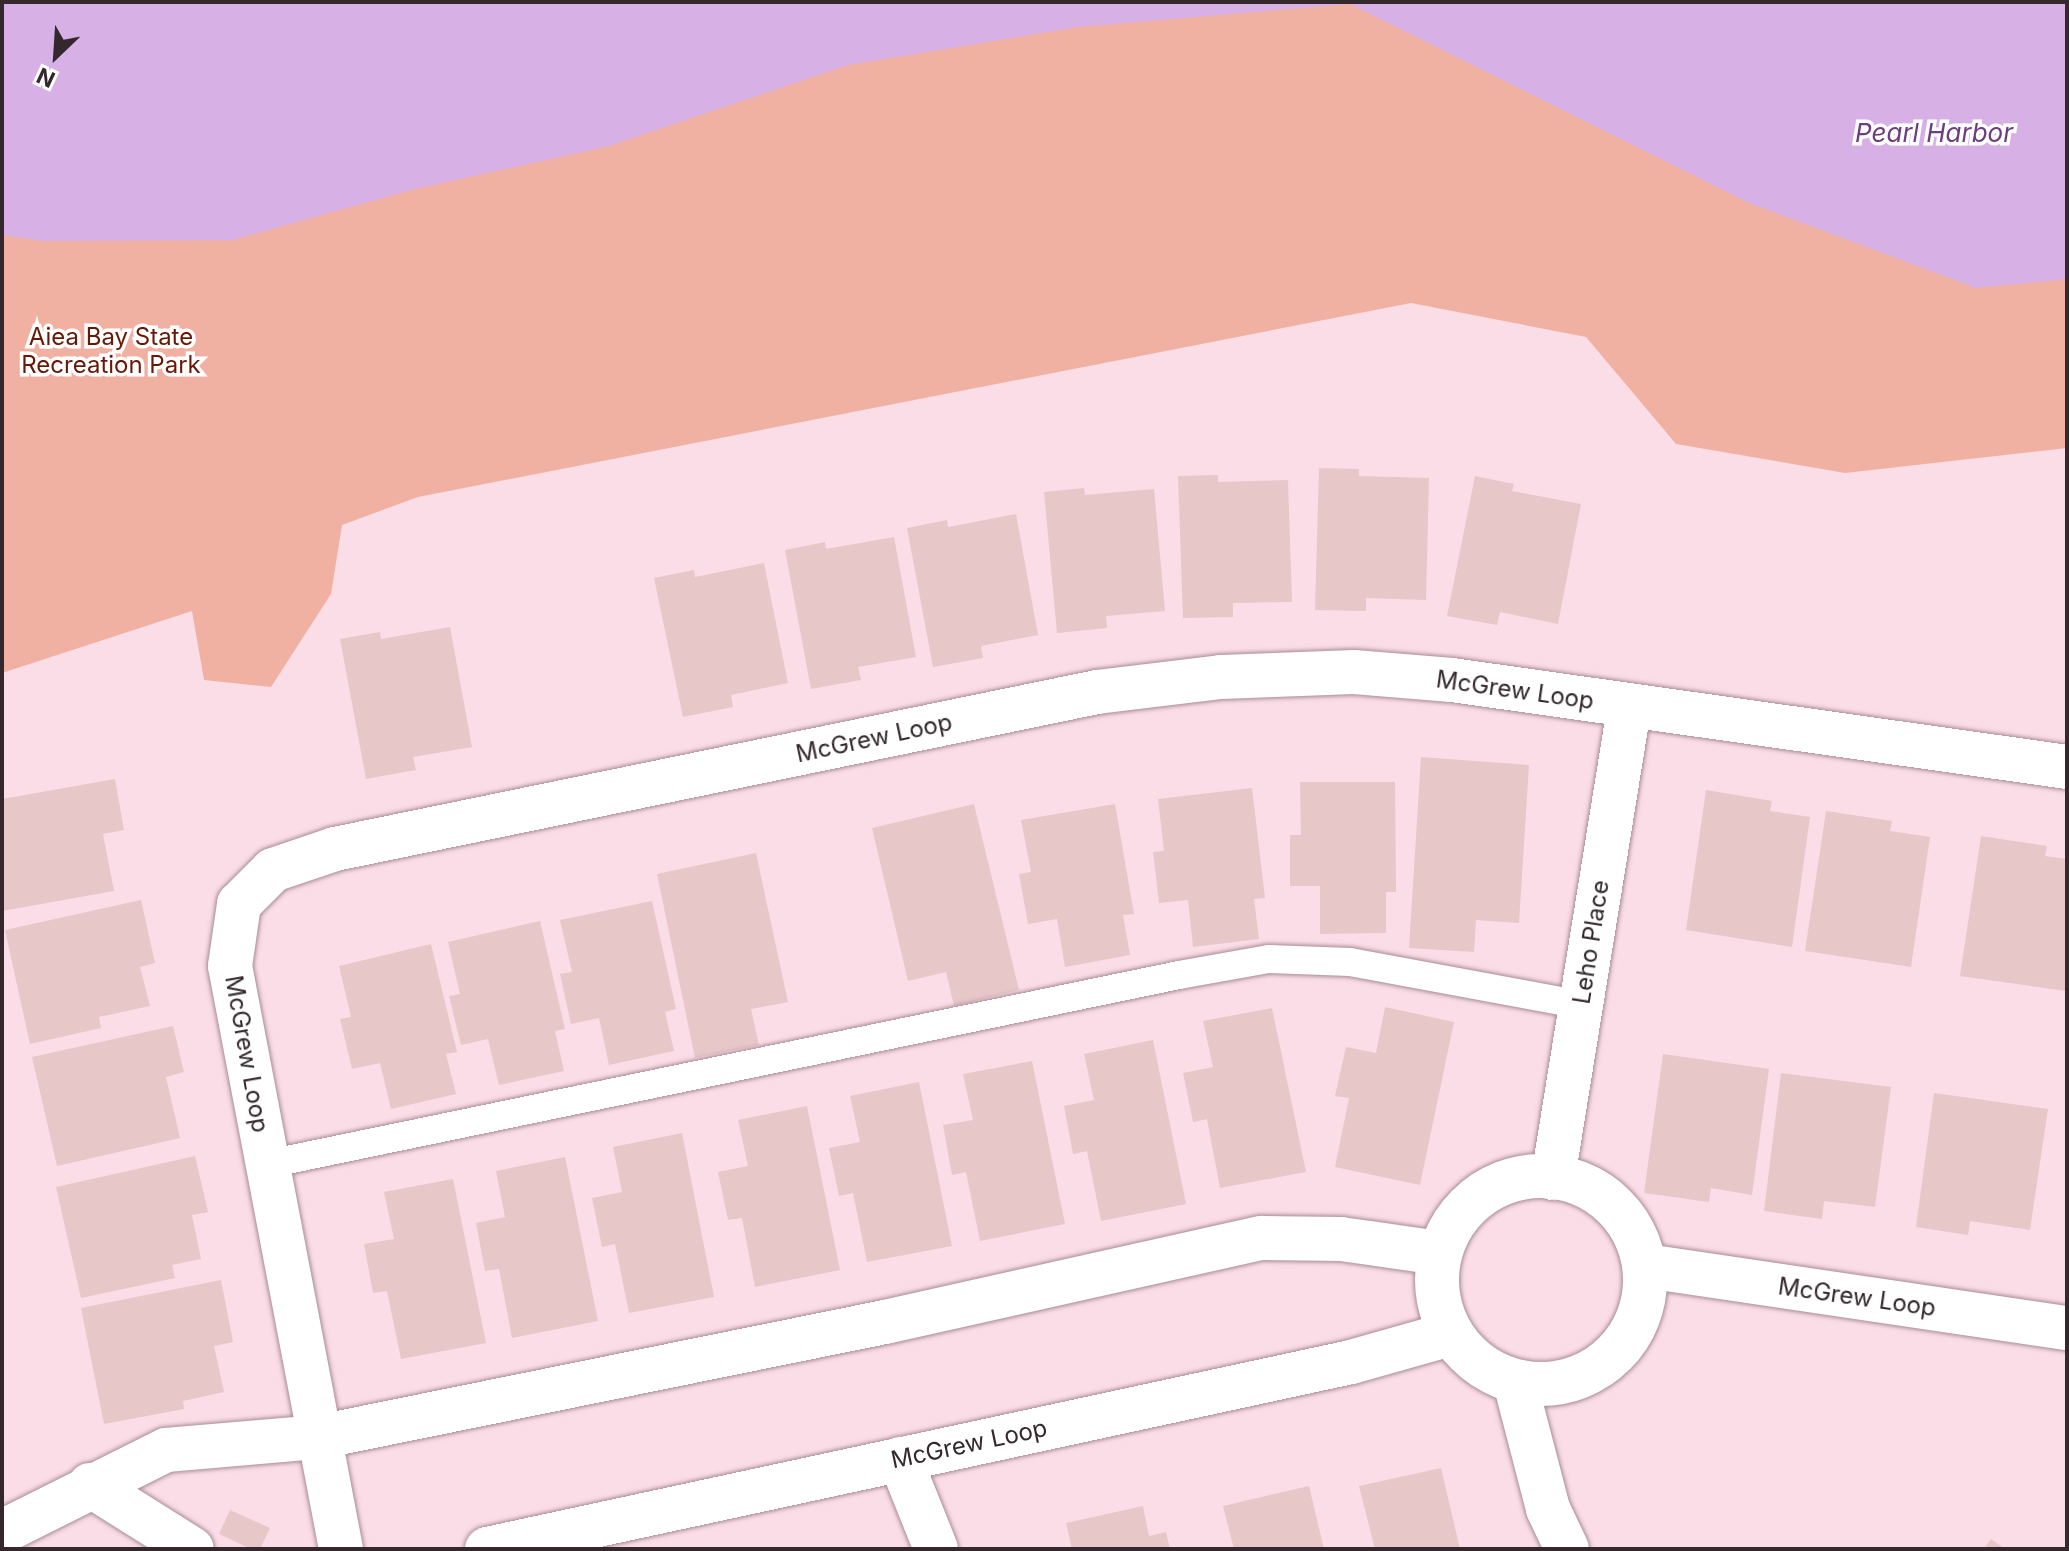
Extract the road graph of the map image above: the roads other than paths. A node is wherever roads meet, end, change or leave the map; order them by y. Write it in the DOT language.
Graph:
graph roads {
  1 [pos="1630,705"];
  2 [pos="2067,767"];
  3 [pos="1581,1005"];
  4 [pos="268,1164"];
  5 [pos="1553,1178"];
  6 [pos="1439,1253"];
  7 [pos="1646,1266"];
  8 [pos="2067,1328"];
  9 [pos="1450,1334"];
  10 [pos="1515,1382"];
  11 [pos="319,1437"];
  12 [pos="900,1459"];
  13 [pos="90,1485"];
  14 [pos="3,1529"];
  15 [pos="192,1549"];
  16 [pos="341,1549"];
  17 [pos="487,1549"];
  18 [pos="936,1549"];
  19 [pos="1567,1549"];
  1 -- 2 [label="street, McGrew Loop"];
  1 -- 3 [label="street, Leho Place"];
  1 -- 4 [label="street, McGrew Loop"];
  3 -- 4 [label="lane"];
  3 -- 5 [label="street, Leho Place"];
  4 -- 11 [label="street, McGrew Loop"];
  5 -- 6 [label="street"];
  5 -- 7 [label="street"];
  6 -- 9 [label="street"];
  6 -- 11 [label="street"];
  7 -- 8 [label="street, McGrew Loop"];
  7 -- 10 [label="street"];
  9 -- 10 [label="street"];
  9 -- 12 [label="street, McGrew Loop"];
  10 -- 19 [label="street"];
  11 -- 13 [label="street"];
  11 -- 16 [label="street, McGrew Loop"];
  12 -- 17 [label="street, McGrew Loop"];
  12 -- 18 [label="street"];
  13 -- 14 [label="street"];
  13 -- 15 [label="street"];
}
